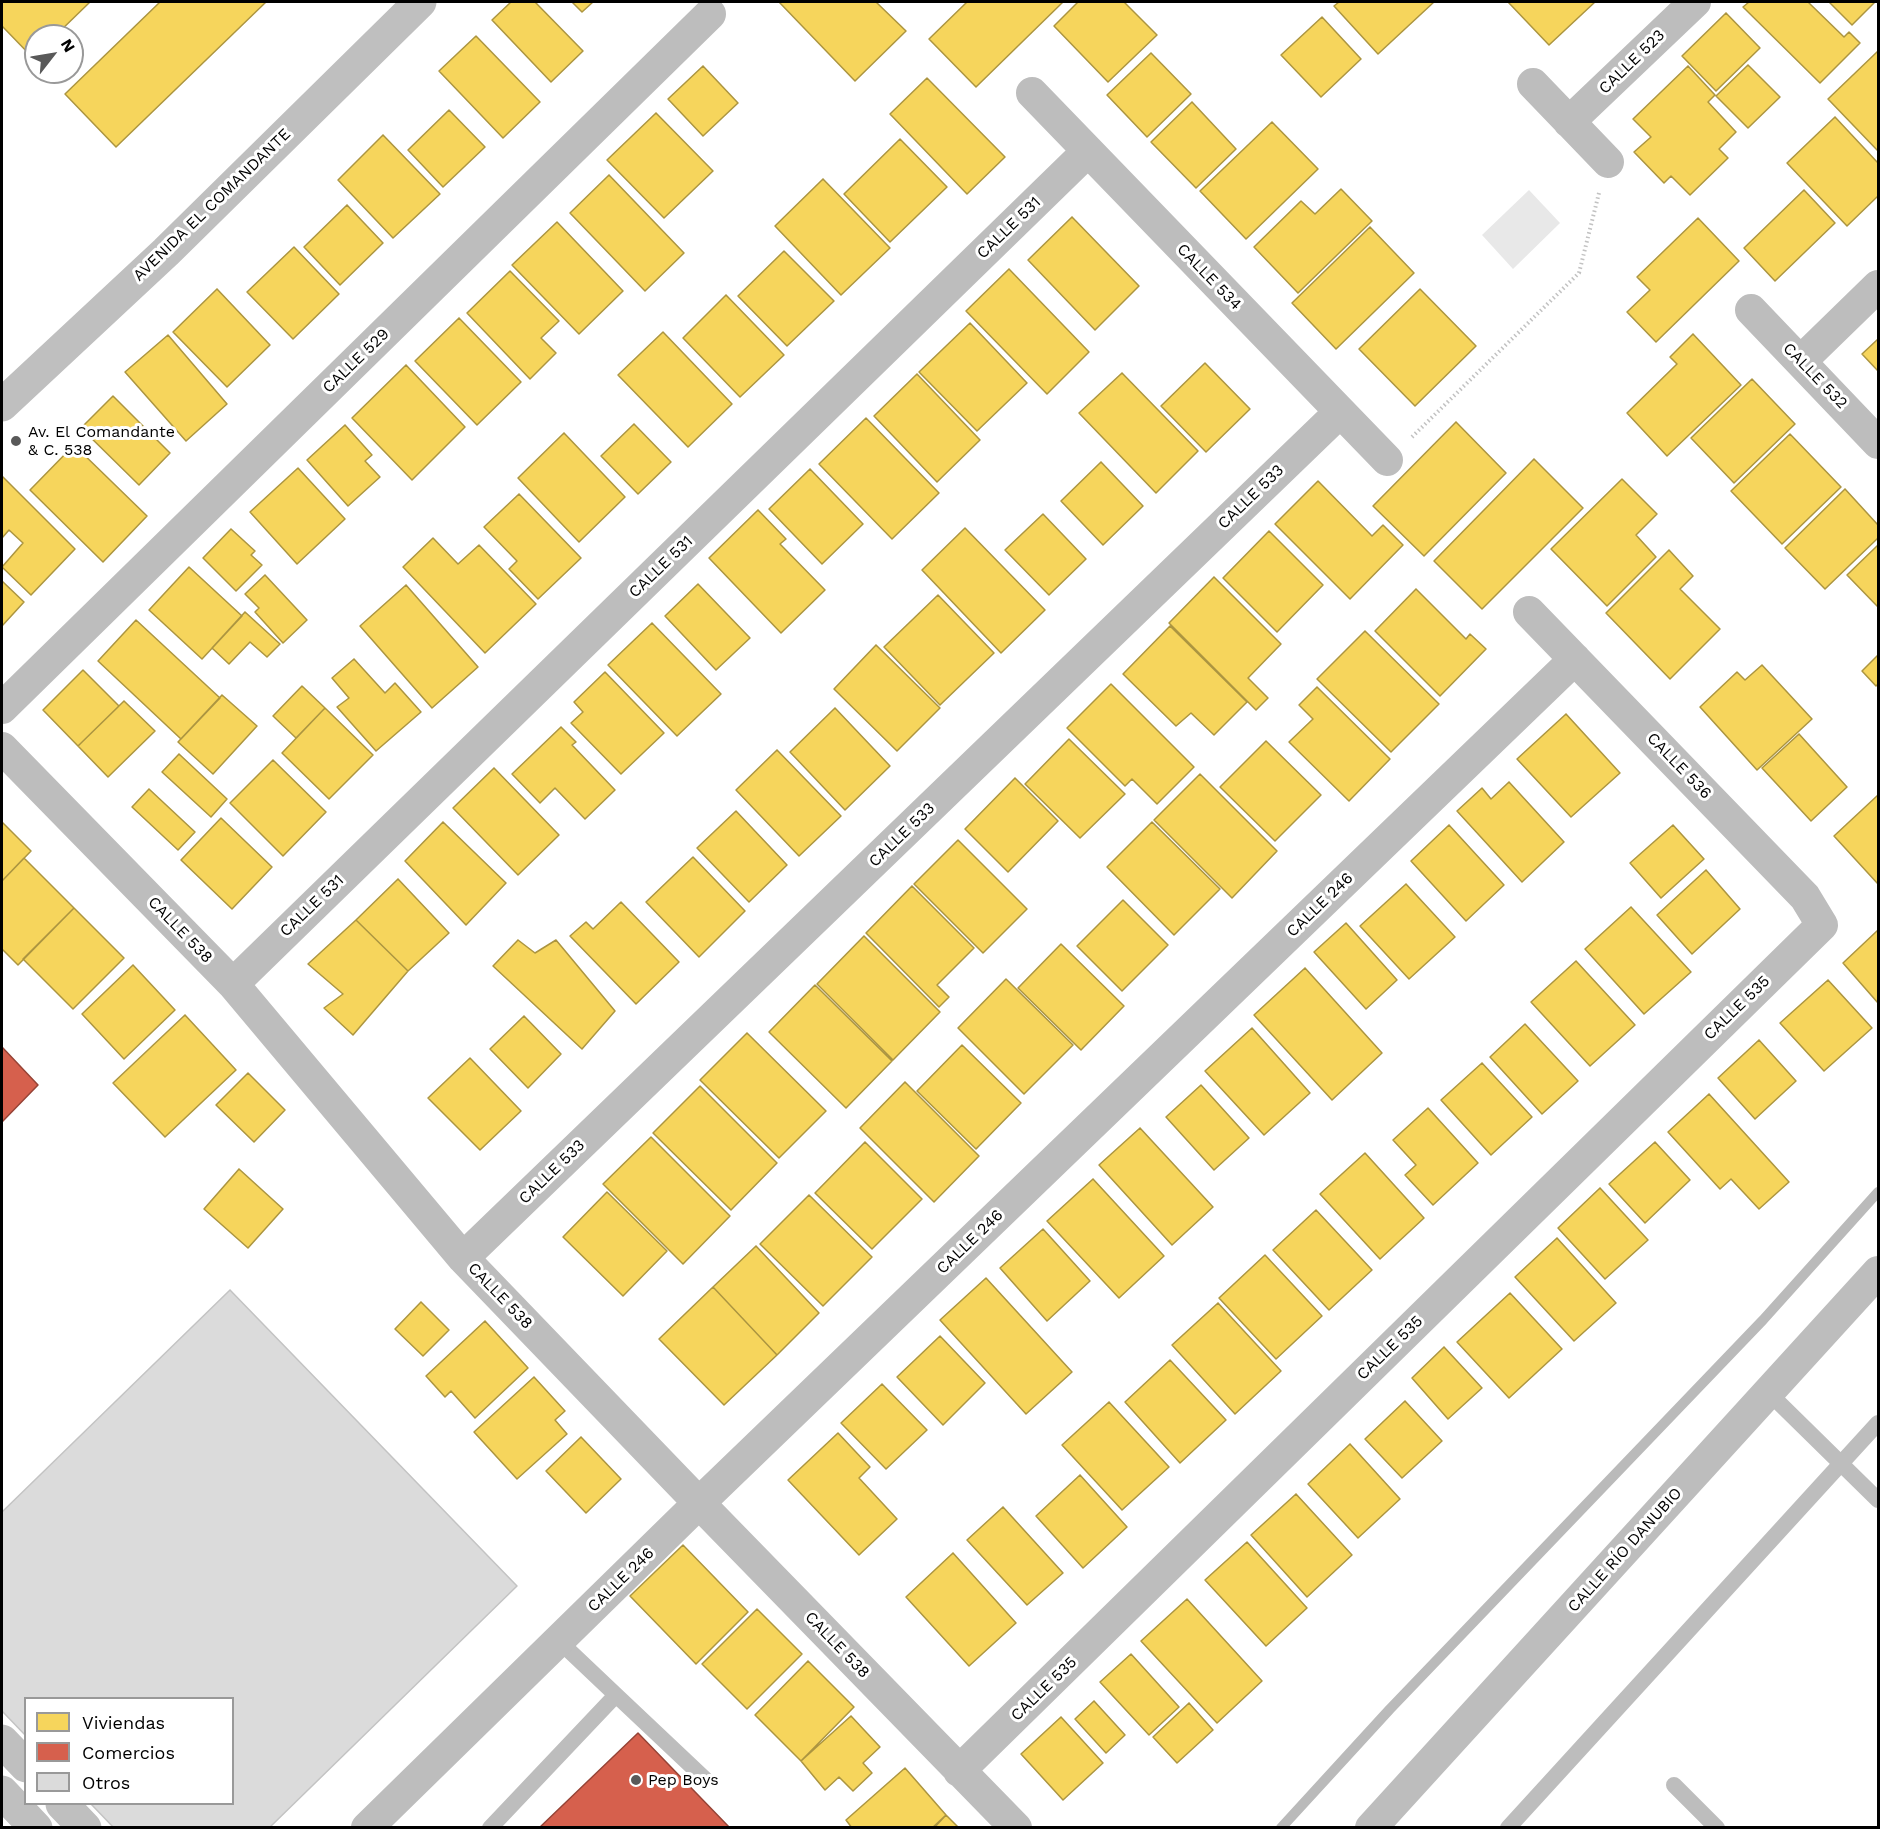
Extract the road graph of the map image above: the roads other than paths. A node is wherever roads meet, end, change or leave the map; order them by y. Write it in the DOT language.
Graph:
graph roads {
  1 [pos="420,2"];
  2 [pos="1695,2"];
  3 [pos="710,14"];
  4 [pos="1533,84"];
  5 [pos="1032,93"];
  6 [pos="1569,122"];
  7 [pos="1088,151"];
  8 [pos="1608,162"];
  9 [pos="1878,286"];
  10 [pos="1751,310"];
  11 [pos="1801,361"];
  12 [pos="2,405"];
  13 [pos="1340,412"];
  14 [pos="1878,443"];
  15 [pos="1388,460"];
  16 [pos="1529,612"];
  17 [pos="1575,659"];
  18 [pos="2,708"];
  19 [pos="2,748"];
  20 [pos="1822,925"];
  21 [pos="233,984"];
  22 [pos="463,1258"];
  23 [pos="1878,1272"];
  24 [pos="1768,1393"];
  25 [pos="1878,1423"];
  26 [pos="1842,1463"];
  27 [pos="1878,1500"];
  28 [pos="699,1503"];
  29 [pos="559,1641"];
  30 [pos="616,1695"];
  31 [pos="2,1741"];
  32 [pos="24,1764"];
  33 [pos="959,1771"];
  34 [pos="705,1779"];
  35 [pos="1674,1785"];
  36 [pos="2,1792"];
  37 [pos="64,1805"];
  38 [pos="36,1827"];
  39 [pos="85,1827"];
  40 [pos="367,1827"];
  41 [pos="490,1827"];
  42 [pos="1016,1827"];
  43 [pos="1371,1827"];
  44 [pos="1508,1827"];
  45 [pos="1717,1827"];
  1 -- 12 [label="street, AVENIDA EL COMANDANTE"];
  2 -- 6 [label="street, CALLE 523"];
  3 -- 18 [label="street, CALLE 529"];
  4 -- 6 [label="street"];
  5 -- 7 [label="street, CALLE 534"];
  6 -- 8 [label="street"];
  7 -- 13 [label="street, CALLE 534"];
  7 -- 21 [label="street, CALLE 531"];
  9 -- 11 [label="street"];
  10 -- 11 [label="street, CALLE 532"];
  11 -- 14 [label="street, CALLE 532"];
  13 -- 15 [label="street, CALLE 534"];
  13 -- 22 [label="street, CALLE 533"];
  16 -- 17 [label="street, CALLE 536"];
  17 -- 20 [label="street, CALLE 536"];
  17 -- 28 [label="street, CALLE 246"];
  19 -- 21 [label="street, CALLE 538"];
  20 -- 33 [label="street, CALLE 535"];
  21 -- 22 [label="street, CALLE 538"];
  22 -- 28 [label="street, CALLE 538"];
  23 -- 24 [label="street, CALLE RÍO DANUBIO"];
  24 -- 26 [label="lane"];
  24 -- 43 [label="street, CALLE RÍO DANUBIO"];
  25 -- 26 [label="lane"];
  26 -- 27 [label="lane"];
  26 -- 44 [label="lane"];
  28 -- 29 [label="street, CALLE 246"];
  28 -- 33 [label="street, CALLE 538"];
  29 -- 30 [label="lane"];
  29 -- 40 [label="street, CALLE 246"];
  30 -- 34 [label="lane"];
  30 -- 41 [label="lane"];
  31 -- 32 [label="street"];
  33 -- 42 [label="street, CALLE 538"];
  35 -- 45 [label="lane"];
  36 -- 38 [label="street"];
  37 -- 39 [label="street"];
}
